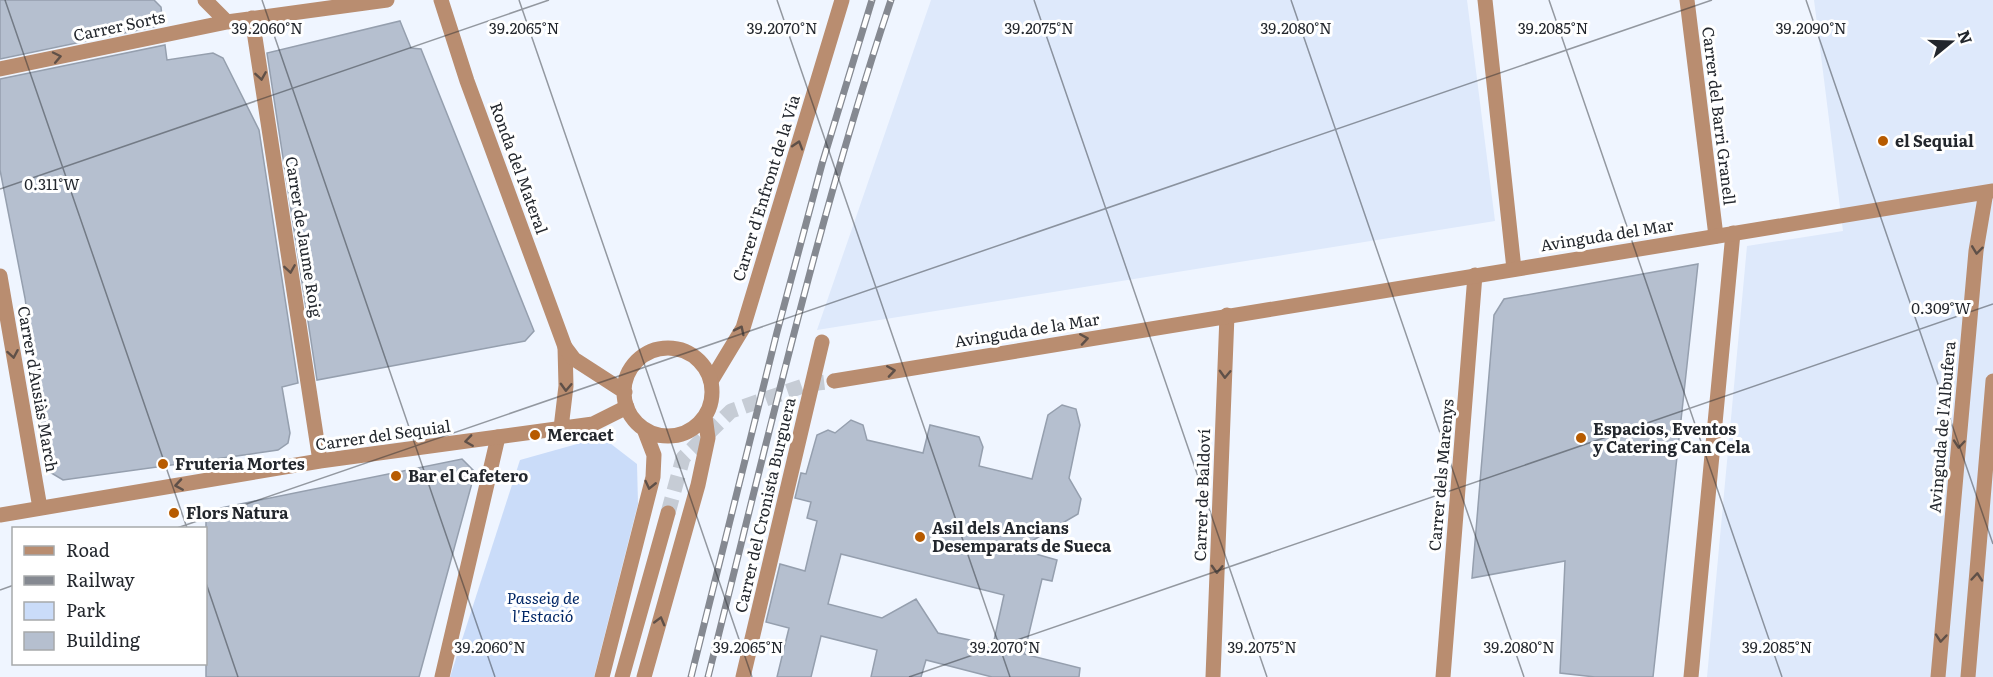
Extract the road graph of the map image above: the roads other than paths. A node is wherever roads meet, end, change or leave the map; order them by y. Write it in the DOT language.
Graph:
graph roads {
  1 [pos="205,0"];
  2 [pos="387,0"];
  3 [pos="441,0"];
  4 [pos="842,0"];
  5 [pos="1485,0"];
  6 [pos="1687,0"];
  7 [pos="252,18"];
  8 [pos="227,22"];
  9 [pos="0,69"];
  10 [pos="1991,195"];
  11 [pos="1733,233"];
  12 [pos="1716,236"];
  13 [pos="1514,269"];
  14 [pos="1475,275"];
  15 [pos="0,276"];
  16 [pos="1227,315"];
  17 [pos="822,342"];
  18 [pos="565,347"];
  19 [pos="711,381"];
  20 [pos="834,381"];
  21 [pos="1993,381"];
  22 [pos="626,400"];
  23 [pos="705,416"];
  24 [pos="561,428"];
  25 [pos="644,429"];
  26 [pos="498,437"];
  27 [pos="320,461"];
  28 [pos="40,508"];
  29 [pos="668,513"];
  30 [pos="0,516"];
  31 [pos="442,677"];
  32 [pos="602,677"];
  33 [pos="622,677"];
  34 [pos="644,677"];
  35 [pos="743,677"];
  36 [pos="1213,677"];
  37 [pos="1443,677"];
  38 [pos="1691,677"];
  39 [pos="1938,677"];
  40 [pos="1968,677"];
  1 -- 8 [label="street"];
  2 -- 7 [label="street, Carrer Sorts"];
  3 -- 18 [label="street, Ronda del Materal"];
  19 -- 4 [label="street, Carrer d'Enfront de la Via, one-way"];
  5 -- 13 [label="street"];
  6 -- 12 [label="street, Carrer del Barri Granell"];
  7 -- 8 [label="street, Carrer Sorts"];
  7 -- 27 [label="street, Carrer de Jaume Roig, one-way"];
  9 -- 8 [label="street, Carrer Sorts, one-way"];
  10 -- 11 [label="street, Avinguda del Mar"];
  10 -- 39 [label="street, Avinguda de l'Albufera, one-way"];
  11 -- 12 [label="street, Avinguda del Mar"];
  11 -- 38 [label="street"];
  12 -- 13 [label="street, Avinguda del Mar"];
  13 -- 14 [label="street, Avinguda del Mar"];
  14 -- 16 [label="street, Avinguda del Mar"];
  14 -- 37 [label="street, Carrer dels Marenys"];
  15 -- 28 [label="street, Carrer d'Ausiàs March, one-way"];
  20 -- 16 [label="street, Avinguda de la Mar, one-way"];
  16 -- 36 [label="street, Carrer de Baldoví, one-way"];
  17 -- 35 [label="street, Carrer del Cronista Burguera"];
  18 -- 22 [label="street, Ronda del Materal"];
  18 -- 24 [label="street, Ronda del Materal, one-way"];
  19 -- 22 [label="street"];
  19 -- 23 [label="street"];
  40 -- 21 [label="street, one-way"];
  22 -- 24 [label="street, Carrer del Sequial"];
  22 -- 25 [label="street"];
  23 -- 25 [label="street"];
  34 -- 23 [label="street, one-way"];
  24 -- 26 [label="street, Carrer del Sequial"];
  25 -- 32 [label="street, one-way"];
  26 -- 27 [label="street, Carrer del Sequial, one-way"];
  26 -- 31 [label="street"];
  27 -- 28 [label="street, Carrer del Sequial, one-way"];
  28 -- 30 [label="street, Carrer del Sequial"];
  29 -- 33 [label="street"];
}
